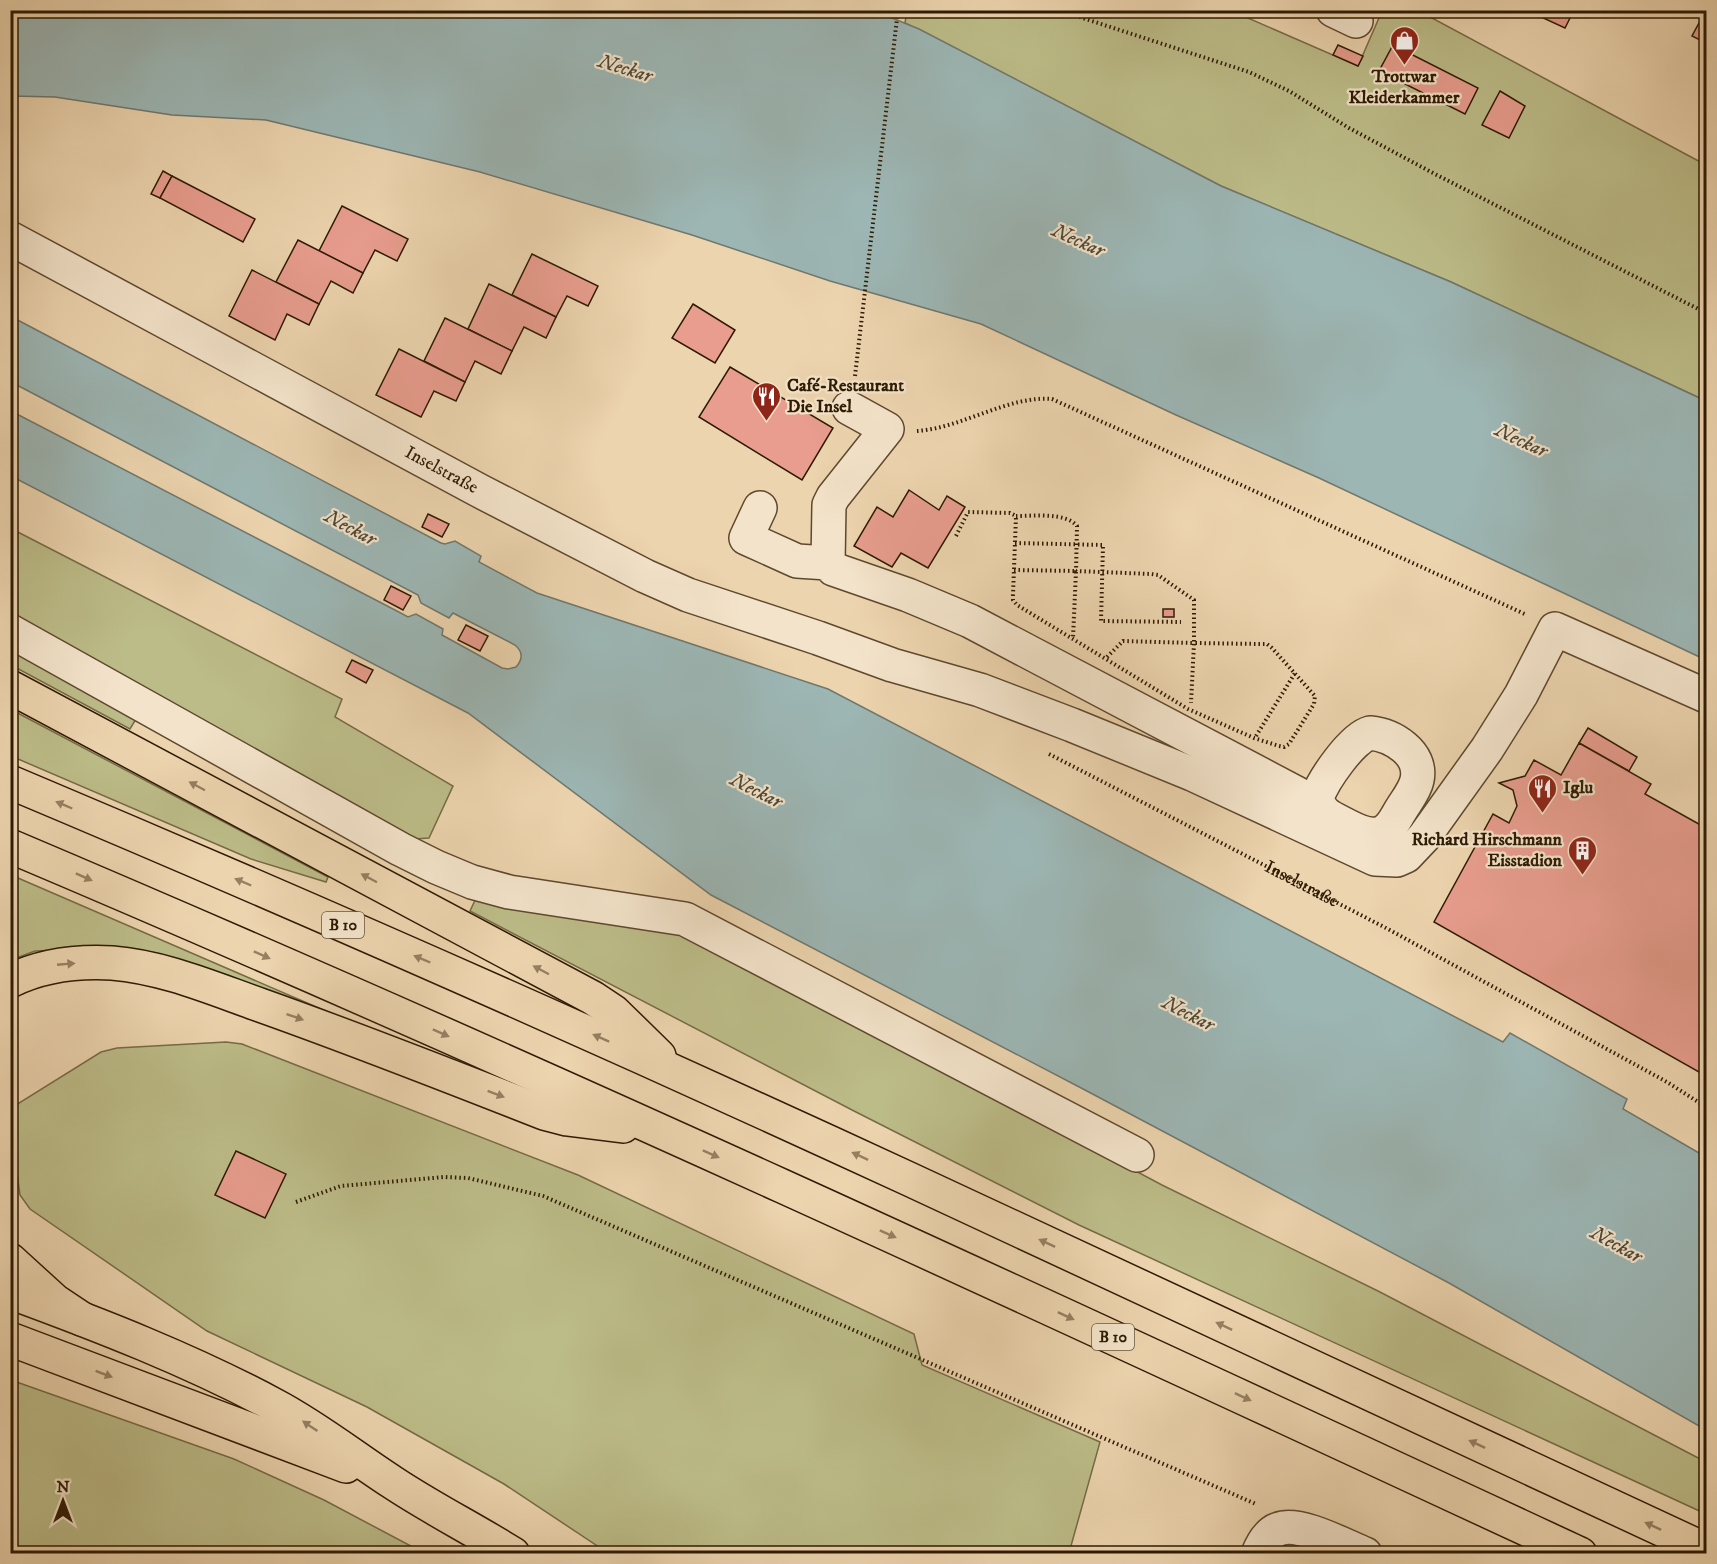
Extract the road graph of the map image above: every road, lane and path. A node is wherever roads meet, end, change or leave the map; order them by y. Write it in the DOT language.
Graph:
graph roads {
  1 [pos="898,10"];
  2 [pos="1058,10"];
  3 [pos="10,238"];
  4 [pos="1707,313"];
  5 [pos="858,352"];
  6 [pos="849,408"];
  7 [pos="886,429"];
  8 [pos="760,508"];
  9 [pos="1016,516"];
  10 [pos="956,536"];
  11 [pos="1015,543"];
  12 [pos="1076,545"];
  13 [pos="828,563"];
  14 [pos="1014,570"];
  15 [pos="1076,571"];
  16 [pos="1102,572"];
  17 [pos="1181,622"];
  18 [pos="1555,628"];
  19 [pos="10,632"];
  20 [pos="1073,639"];
  21 [pos="1194,643"];
  22 [pos="1106,659"];
  23 [pos="1294,673"];
  24 [pos="10,687"];
  25 [pos="1707,696"];
  26 [pos="1188,709"];
  27 [pos="1254,738"];
  28 [pos="1043,751"];
  29 [pos="10,782"];
  30 [pos="1322,818"];
  31 [pos="10,846"];
  32 [pos="10,981"];
  33 [pos="673,1071"];
  34 [pos="1707,1107"];
  35 [pos="657,1130"];
  36 [pos="1137,1155"];
  37 [pos="296,1202"];
  38 [pos="10,1260"];
  39 [pos="10,1292"];
  40 [pos="82,1318"];
  41 [pos="10,1339"];
  42 [pos="393,1483"];
  43 [pos="1289,1527"];
  44 [pos="1707,1550"];
  45 [pos="513,1554"];
  46 [pos="1258,1554"];
  47 [pos="1365,1554"];
  48 [pos="1580,1554"];
  1 -- 5 [label="path"];
  2 -- 4 [label="path"];
  3 -- 30 [label="street, Inselstraße"];
  6 -- 7 [label="street"];
  7 -- 13 [label="street"];
  7 -- 18 [label="path"];
  8 -- 13 [label="street"];
  9 -- 10 [label="path"];
  9 -- 11 [label="path"];
  9 -- 12 [label="path"];
  11 -- 12 [label="path"];
  11 -- 14 [label="path"];
  12 -- 15 [label="path"];
  12 -- 16 [label="path"];
  13 -- 30 [label="street"];
  14 -- 15 [label="path"];
  14 -- 20 [label="path"];
  15 -- 16 [label="path"];
  15 -- 20 [label="path"];
  16 -- 17 [label="path"];
  16 -- 21 [label="path"];
  18 -- 25 [label="street"];
  18 -- 30 [label="street"];
  19 -- 36 [label="street"];
  20 -- 22 [label="path"];
  21 -- 22 [label="path"];
  21 -- 23 [label="path"];
  21 -- 26 [label="path"];
  22 -- 26 [label="path"];
  23 -- 27 [label="path"];
  23 -- 27 [label="path"];
  33 -- 24 [label="main road, one-way"];
  26 -- 27 [label="path"];
  28 -- 34 [label="path, Inselstraße"];
  33 -- 29 [label="main road, B 10, one-way"];
  31 -- 35 [label="main road, B 10, one-way"];
  32 -- 35 [label="main road, one-way"];
  44 -- 33 [label="main road, B 10, one-way"];
  35 -- 48 [label="main road, B 10, one-way"];
  37 -- 43 [label="path"];
  38 -- 40 [label="main road"];
  39 -- 40 [label="main road"];
  42 -- 40 [label="main road, one-way"];
  41 -- 42 [label="main road, one-way"];
  42 -- 45 [label="main road"];
  43 -- 46 [label="street"];
  43 -- 47 [label="street"];
}
